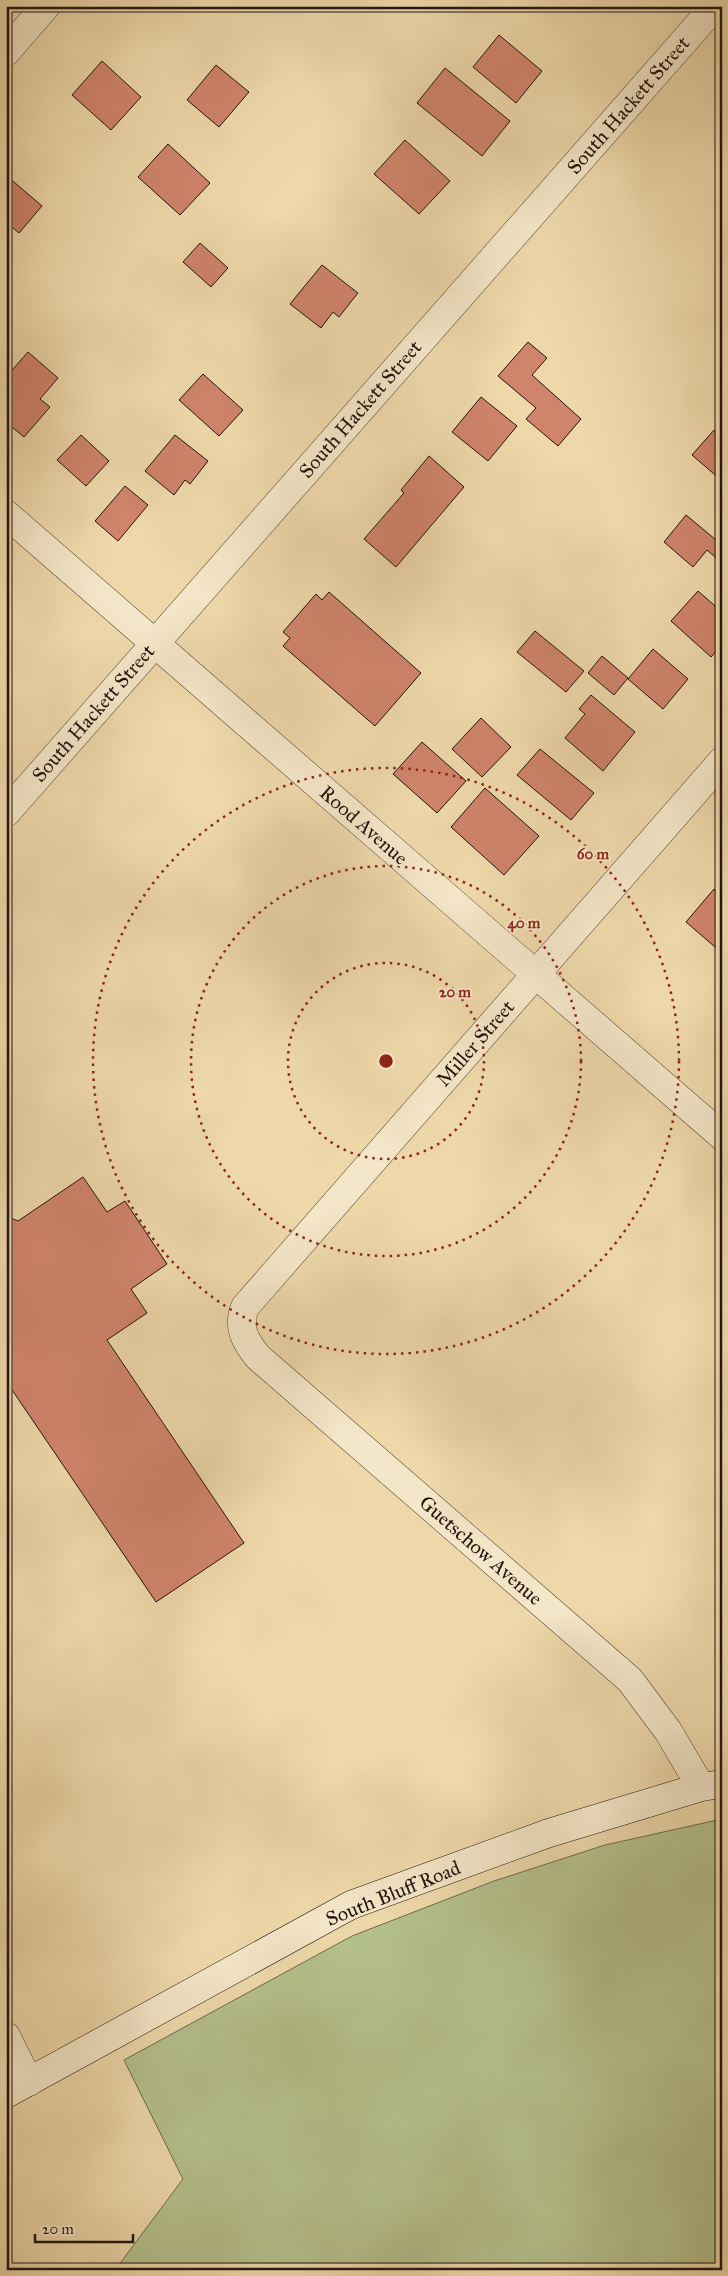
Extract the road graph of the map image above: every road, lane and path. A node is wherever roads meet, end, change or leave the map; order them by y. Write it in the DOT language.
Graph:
graph roads {
  1 [pos="46,6"];
  2 [pos="715,6"];
  3 [pos="6,52"];
  4 [pos="6,514"];
  5 [pos="154,643"];
  6 [pos="722,761"];
  7 [pos="6,813"];
  8 [pos="536,974"];
  9 [pos="722,1136"];
  10 [pos="242,1330"];
  11 [pos="711,1786"];
  12 [pos="6,2036"];
  13 [pos="18,2088"];
  1 -- 3 [label="street"];
  2 -- 5 [label="street, South Hackett Street"];
  4 -- 5 [label="street, Rood Avenue"];
  5 -- 7 [label="street, South Hackett Street"];
  5 -- 8 [label="street, Rood Avenue"];
  6 -- 8 [label="street, Miller Street"];
  8 -- 9 [label="street, Rood Avenue"];
  8 -- 10 [label="street, Miller Street"];
  10 -- 11 [label="street, Guetschow Avenue"];
  11 -- 13 [label="street, South Bluff Road"];
  12 -- 13 [label="street"];
}
